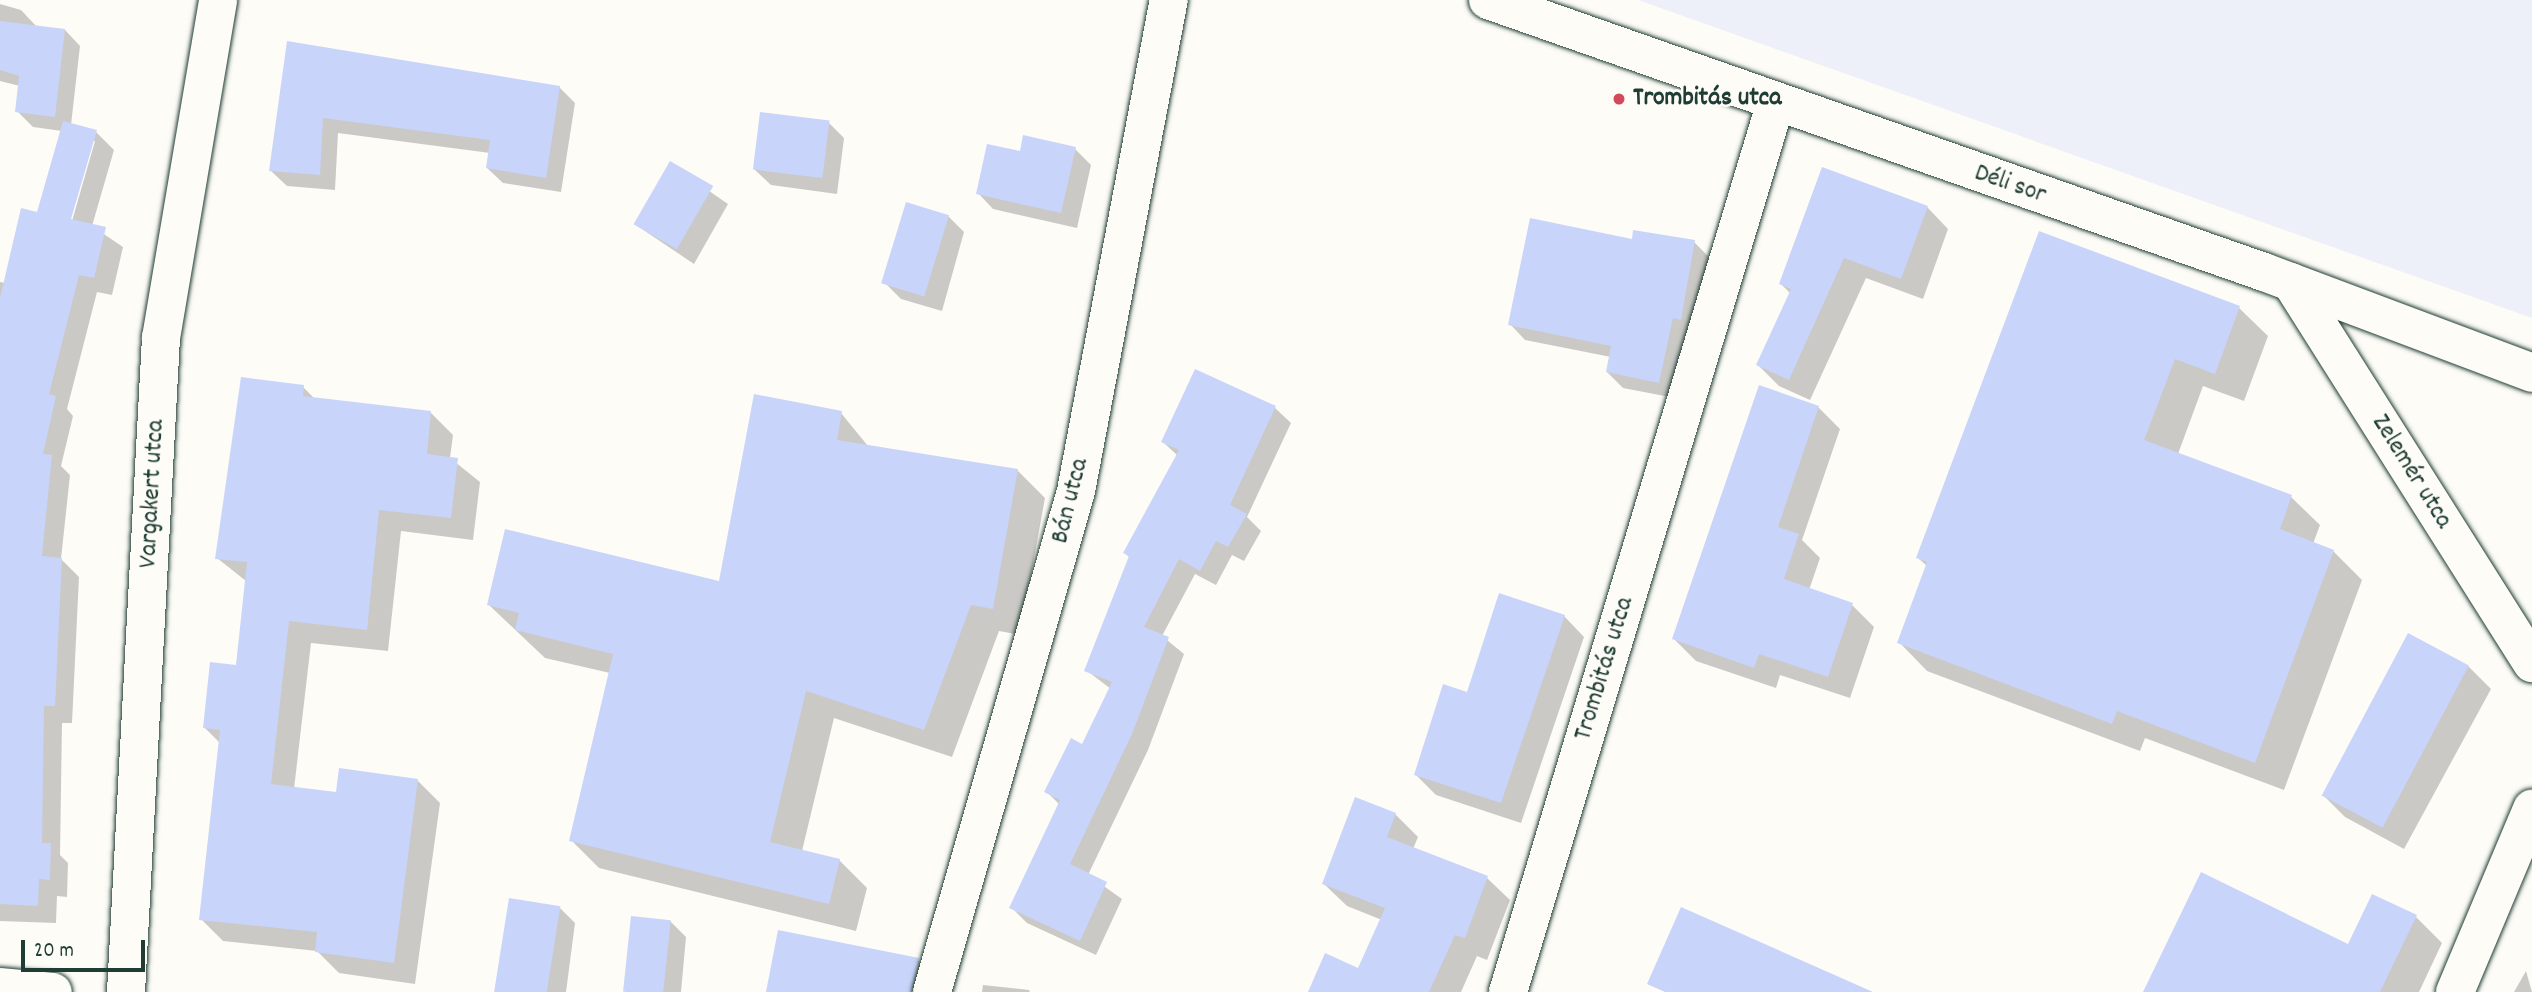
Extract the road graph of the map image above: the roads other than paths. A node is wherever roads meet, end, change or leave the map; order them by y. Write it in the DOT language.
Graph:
graph roads {
  1 [pos="218,0"];
  2 [pos="1169,0"];
  3 [pos="1488,0"];
  4 [pos="1775,105"];
  5 [pos="2291,282"];
  6 [pos="2532,373"];
  7 [pos="2532,663"];
  8 [pos="2532,809"];
  9 [pos="0,987"];
  10 [pos="53,992"];
  11 [pos="126,992"];
  12 [pos="932,992"];
  13 [pos="1508,992"];
  14 [pos="2455,992"];
  1 -- 11 [label="street, Vargakert utca"];
  2 -- 12 [label="street, Bán utca"];
  3 -- 4 [label="street, Déli sor"];
  4 -- 5 [label="street, Déli sor"];
  4 -- 13 [label="street, Trombitás utca"];
  5 -- 6 [label="street, Déli sor"];
  5 -- 7 [label="street, Zelemér utca"];
  8 -- 14 [label="street"];
  9 -- 10 [label="street"];
}
